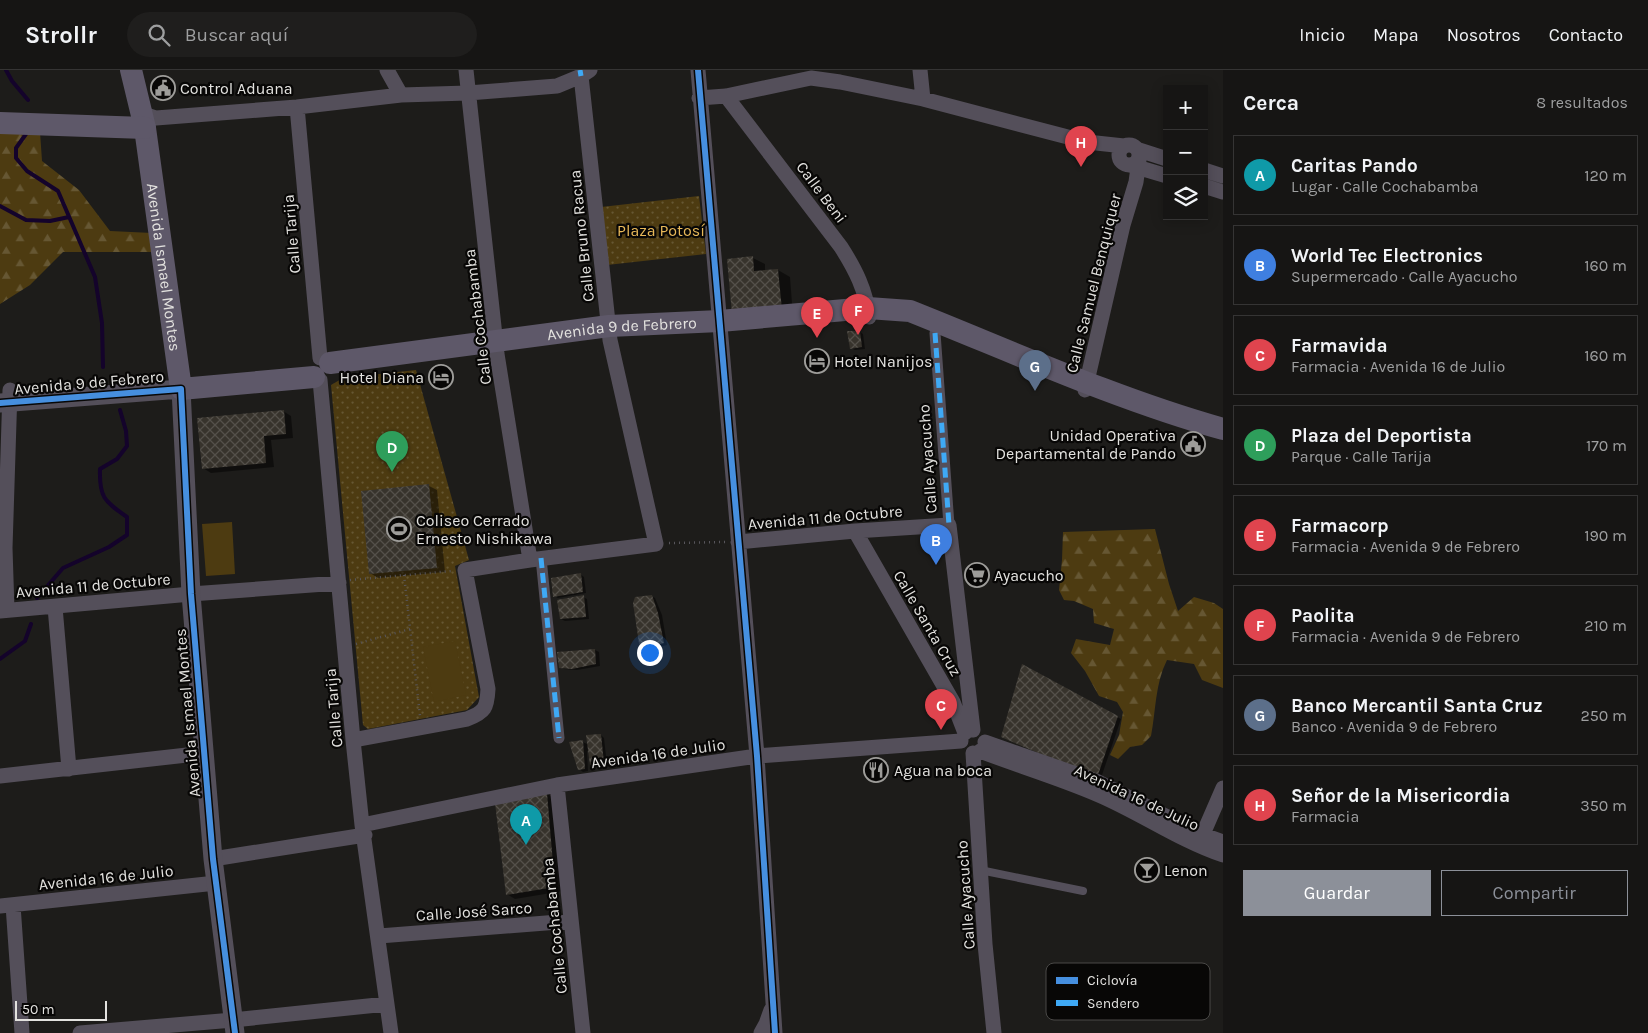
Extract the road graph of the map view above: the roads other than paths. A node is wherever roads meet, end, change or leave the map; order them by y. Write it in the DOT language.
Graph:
graph roads {
  1 [pos="131,70"];
  2 [pos="387,70"];
  3 [pos="466,70"];
  4 [pos="698,70"];
  5 [pos="920,70"];
  6 [pos="584,72"];
  7 [pos="811,74"];
  8 [pos="468,92"];
  9 [pos="400,95"];
  10 [pos="726,96"];
  11 [pos="699,98"];
  12 [pos="923,99"];
  13 [pos="297,107"];
  14 [pos="0,109"];
  15 [pos="147,120"];
  16 [pos="0,123"];
  17 [pos="1163,160"];
  18 [pos="1137,164"];
  19 [pos="1208,171"];
  20 [pos="1223,176"];
  21 [pos="1208,187"];
  22 [pos="1223,192"];
  23 [pos="868,314"];
  24 [pos="721,327"];
  25 [pos="609,333"];
  26 [pos="936,333"];
  27 [pos="497,348"];
  28 [pos="321,369"];
  29 [pos="180,382"];
  30 [pos="1086,387"];
  31 [pos="5,397"];
  32 [pos="1223,429"];
  33 [pos="1223,442"];
  34 [pos="949,525"];
  35 [pos="855,531"];
  36 [pos="738,542"];
  37 [pos="536,559"];
  38 [pos="339,583"];
  39 [pos="191,594"];
  40 [pos="55,607"];
  41 [pos="4,611"];
  42 [pos="967,735"];
  43 [pos="559,738"];
  44 [pos="353,740"];
  45 [pos="979,749"];
  46 [pos="205,753"];
  47 [pos="757,756"];
  48 [pos="69,769"];
  49 [pos="0,776"];
  50 [pos="557,785"];
  51 [pos="1223,788"];
  52 [pos="364,830"];
  53 [pos="1202,834"];
  54 [pos="1223,842"];
  55 [pos="1223,855"];
  56 [pos="214,859"];
  57 [pos="980,870"];
  58 [pos="216,883"];
  59 [pos="1083,891"];
  60 [pos="7,906"];
  61 [pos="571,921"];
  62 [pos="379,936"];
  63 [pos="387,1004"];
  64 [pos="772,1006"];
  65 [pos="234,1027"];
  66 [pos="22,1033"];
  67 [pos="80,1033"];
  68 [pos="392,1033"];
  69 [pos="583,1033"];
  70 [pos="761,1033"];
  71 [pos="775,1033"];
  72 [pos="994,1033"];
  1 -- 15 [label="main road, Avenida Ismael Montes"];
  2 -- 9 [label="street"];
  3 -- 8 [label="street, Calle Cochabamba"];
  4 -- 11 [label="street"];
  5 -- 12 [label="street"];
  6 -- 8 [label="street"];
  6 -- 25 [label="street, Calle Bruno Racua"];
  7 -- 10 [label="street"];
  7 -- 12 [label="street"];
  8 -- 9 [label="street"];
  8 -- 27 [label="street, Calle Cochabamba"];
  9 -- 13 [label="street"];
  10 -- 11 [label="street"];
  10 -- 23 [label="street, Calle Beni"];
  11 -- 24 [label="street"];
  12 -- 18 [label="street"];
  13 -- 15 [label="street"];
  13 -- 28 [label="street, Calle Tarija"];
  14 -- 15 [label="main road"];
  15 -- 16 [label="main road"];
  15 -- 29 [label="main road, Avenida Ismael Montes"];
  17 -- 18 [label="street"];
  18 -- 30 [label="street, Calle Samuel Benquiquer"];
  19 -- 20 [label="street"];
  21 -- 22 [label="street"];
  23 -- 24 [label="main road, Avenida 9 de Febrero"];
  23 -- 26 [label="main road, Avenida 9 de Febrero"];
  23 -- 30 [label="main road, Avenida 9 de Febrero"];
  24 -- 25 [label="main road, Avenida 9 de Febrero"];
  24 -- 36 [label="street"];
  25 -- 27 [label="main road, Avenida 9 de Febrero"];
  25 -- 37 [label="street, Calle Bruno Racua"];
  26 -- 30 [label="main road, Avenida 9 de Febrero"];
  26 -- 34 [label="street, Calle Ayacucho"];
  27 -- 28 [label="main road, Avenida 9 de Febrero"];
  27 -- 37 [label="street, Calle Cochabamba"];
  28 -- 29 [label="main road, Avenida 9 de Febrero"];
  28 -- 38 [label="street, Calle Tarija"];
  29 -- 31 [label="street, Avenida 9 de Febrero"];
  29 -- 39 [label="street, Avenida Ismael Montes"];
  30 -- 32 [label="main road, Avenida 9 de Febrero"];
  30 -- 33 [label="main road, Avenida 9 de Febrero"];
  31 -- 41 [label="street"];
  34 -- 35 [label="street, Avenida 11 de Octubre"];
  34 -- 42 [label="street, Calle Ayacucho"];
  35 -- 36 [label="street, Avenida 11 de Octubre"];
  35 -- 42 [label="street, Calle Santa Cruz"];
  36 -- 47 [label="street"];
  37 -- 43 [label="street, Calle Cochabamba"];
  37 -- 44 [label="street"];
  38 -- 39 [label="street, Avenida 11 de Octubre"];
  38 -- 44 [label="street, Calle Tarija"];
  39 -- 40 [label="street, Avenida 11 de Octubre"];
  39 -- 46 [label="street, Avenida Ismael Montes"];
  40 -- 41 [label="street, Avenida 11 de Octubre"];
  40 -- 48 [label="street"];
  42 -- 45 [label="street"];
  42 -- 45 [label="street"];
  42 -- 47 [label="street, Avenida 16 de Julio"];
  44 -- 52 [label="street, Calle Tarija"];
  45 -- 53 [label="street, Avenida 16 de Julio"];
  45 -- 55 [label="street, Avenida 16 de Julio"];
  45 -- 57 [label="street, Calle Ayacucho"];
  46 -- 48 [label="street"];
  46 -- 56 [label="street, Avenida Ismael Montes"];
  47 -- 50 [label="street, Avenida 16 de Julio"];
  47 -- 64 [label="street"];
  48 -- 49 [label="street"];
  50 -- 52 [label="street, Avenida 16 de Julio"];
  50 -- 61 [label="street, Calle Cochabamba"];
  51 -- 53 [label="street"];
  52 -- 56 [label="street, Avenida 16 de Julio"];
  52 -- 62 [label="street, Calle Tarija"];
  53 -- 54 [label="street, Avenida 16 de Julio"];
  56 -- 58 [label="street, Avenida Ismael Montes"];
  57 -- 59 [label="lane"];
  57 -- 72 [label="street, Calle Ayacucho"];
  58 -- 60 [label="street, Avenida 16 de Julio"];
  58 -- 65 [label="street, Avenida Ismael Montes"];
  60 -- 66 [label="street"];
  61 -- 62 [label="street, Calle José Sarco"];
  61 -- 69 [label="street, Calle Cochabamba"];
  62 -- 63 [label="street, Calle Tarija"];
  63 -- 65 [label="street"];
  63 -- 68 [label="street, Calle Tarija"];
  64 -- 70 [label="street"];
  64 -- 71 [label="street"];
  65 -- 67 [label="street"];
}
